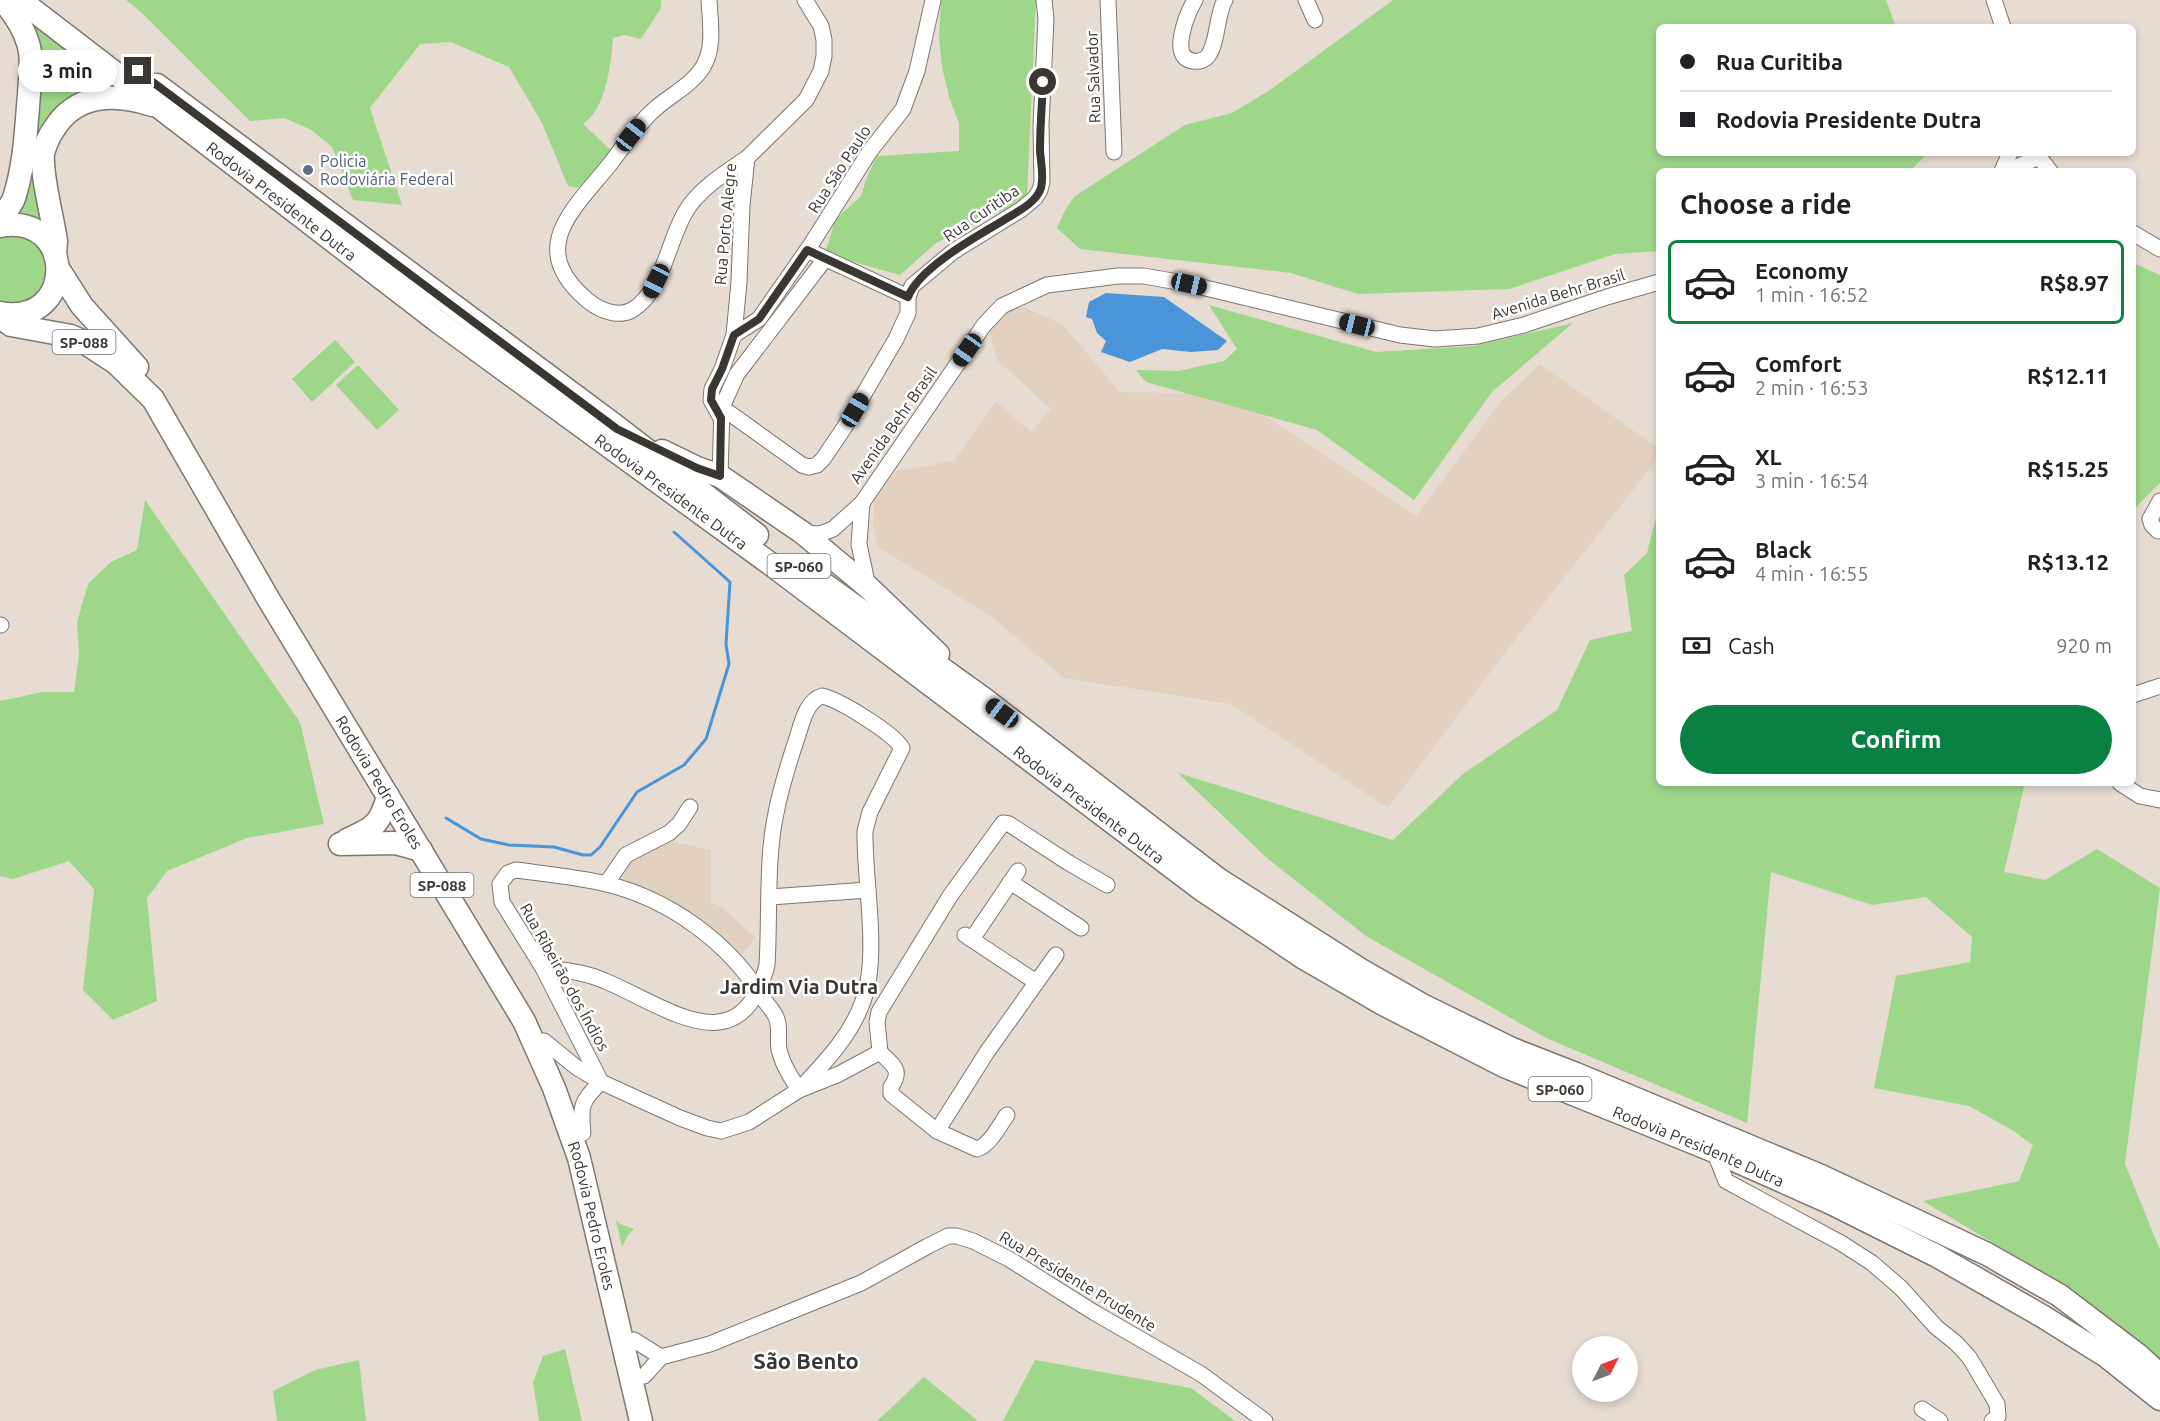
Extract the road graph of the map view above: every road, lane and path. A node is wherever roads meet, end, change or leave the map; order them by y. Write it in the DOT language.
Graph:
graph roads {
  1 [pos="2,0"];
  2 [pos="20,0"];
  3 [pos="43,0"];
  4 [pos="709,0"];
  5 [pos="805,0"];
  6 [pos="933,0"];
  7 [pos="1044,0"];
  8 [pos="1108,0"];
  9 [pos="1195,0"];
  10 [pos="1225,0"];
  11 [pos="1306,0"];
  12 [pos="1994,0"];
  13 [pos="1315,20"];
  14 [pos="2002,24"];
  15 [pos="162,108"];
  16 [pos="1114,152"];
  17 [pos="2032,156"];
  18 [pos="2038,156"];
  19 [pos="747,158"];
  20 [pos="2005,162"];
  21 [pos="2048,168"];
  22 [pos="0,224"];
  23 [pos="2136,235"];
  24 [pos="2160,249"];
  25 [pos="807,250"];
  26 [pos="825,259"];
  27 [pos="57,263"];
  28 [pos="1656,283"];
  29 [pos="908,297"];
  30 [pos="0,315"];
  31 [pos="734,335"];
  32 [pos="761,341"];
  33 [pos="718,408"];
  34 [pos="617,429"];
  35 [pos="720,476"];
  36 [pos="2160,501"];
  37 [pos="862,503"];
  38 [pos="2158,531"];
  39 [pos="803,534"];
  40 [pos="868,587"];
  41 [pos="2160,686"];
  42 [pos="2136,694"];
  43 [pos="984,699"];
  44 [pos="2125,786"];
  45 [pos="388,796"];
  46 [pos="2160,800"];
  47 [pos="690,807"];
  48 [pos="421,850"];
  49 [pos="606,884"];
  50 [pos="1107,885"];
  51 [pos="867,890"];
  52 [pos="770,897"];
  53 [pos="1080,928"];
  54 [pos="1056,955"];
  55 [pos="543,968"];
  56 [pos="1036,982"];
  57 [pos="758,988"];
  58 [pos="544,1041"];
  59 [pos="880,1052"];
  60 [pos="601,1082"];
  61 [pos="799,1090"];
  62 [pos="1007,1115"];
  63 [pos="937,1131"];
  64 [pos="583,1133"];
  65 [pos="1714,1151"];
  66 [pos="634,1340"];
  67 [pos="662,1357"];
  68 [pos="2160,1375"];
  69 [pos="644,1376"];
  70 [pos="2160,1398"];
  71 [pos="1922,1409"];
  72 [pos="643,1418"];
  73 [pos="1265,1421"];
  74 [pos="1940,1421"];
  75 [pos="1992,1421"];
  1 -- 22 [label="highway"];
  2 -- 15 [label="highway, Rodovia Presidente Dutra / SP-060"];
  3 -- 34 [label="highway, Rodovia Presidente Dutra / SP-060"];
  4 -- 19 [label="street"];
  5 -- 19 [label="street, Rua Porto Alegre"];
  6 -- 25 [label="street, Rua São Paulo"];
  7 -- 29 [label="street, Rua Curitiba"];
  8 -- 16 [label="street, Rua Salvador"];
  9 -- 10 [label="street"];
  11 -- 13 [label="street"];
  12 -- 14 [label="street"];
  15 -- 27 [label="highway"];
  15 -- 65 [label="highway, Rodovia Presidente Dutra / SP-060"];
  17 -- 20 [label="street"];
  18 -- 21 [label="street"];
  19 -- 31 [label="street, Rua Porto Alegre"];
  22 -- 27 [label="highway, Rodovia Pedro Eroles / SP-088"];
  23 -- 24 [label="street"];
  25 -- 26 [label="street"];
  25 -- 31 [label="street, Rua São Paulo"];
  26 -- 29 [label="street"];
  26 -- 32 [label="street"];
  27 -- 30 [label="highway, Rodovia Pedro Eroles / SP-088"];
  27 -- 58 [label="highway, Rodovia Pedro Eroles / SP-088"];
  28 -- 37 [label="street, Avenida Behr Brasil"];
  29 -- 33 [label="street"];
  30 -- 45 [label="highway, Rodovia Pedro Eroles / SP-088"];
  31 -- 32 [label="street"];
  31 -- 33 [label="street, Rua Porto Alegre"];
  32 -- 33 [label="street"];
  33 -- 35 [label="street, Rua Porto Alegre"];
  34 -- 35 [label="highway"];
  34 -- 43 [label="highway, Rodovia Presidente Dutra / SP-060"];
  35 -- 39 [label="highway"];
  36 -- 38 [label="street"];
  37 -- 39 [label="street, Avenida Behr Brasil"];
  37 -- 40 [label="street"];
  39 -- 40 [label="highway"];
  40 -- 43 [label="highway"];
  41 -- 42 [label="street"];
  43 -- 68 [label="highway, Rodovia Presidente Dutra / SP-060"];
  44 -- 46 [label="street"];
  45 -- 48 [label="highway, Rodovia Pedro Eroles / SP-088"];
  45 -- 48 [label="highway"];
  47 -- 49 [label="street"];
  48 -- 72 [label="highway, Rodovia Pedro Eroles / SP-088"];
  49 -- 55 [label="street, Rua Ribeirão dos Índios"];
  49 -- 57 [label="street, Rua Ribeirão dos Índios"];
  50 -- 59 [label="street"];
  51 -- 52 [label="street"];
  51 -- 52 [label="street"];
  51 -- 61 [label="street"];
  52 -- 57 [label="street"];
  53 -- 56 [label="street"];
  54 -- 56 [label="street"];
  55 -- 57 [label="street"];
  55 -- 60 [label="street, Rua Ribeirão dos Índios"];
  56 -- 63 [label="street"];
  57 -- 61 [label="street, Rua Ribeirão dos Índios"];
  58 -- 60 [label="street"];
  58 -- 64 [label="highway, Rodovia Pedro Eroles / SP-088"];
  59 -- 61 [label="street"];
  59 -- 63 [label="street"];
  60 -- 61 [label="street"];
  60 -- 64 [label="street"];
  62 -- 63 [label="street"];
  64 -- 66 [label="highway, Rodovia Pedro Eroles / SP-088"];
  65 -- 70 [label="highway, Rodovia Presidente Dutra / SP-060"];
  65 -- 75 [label="street"];
  66 -- 67 [label="street"];
  66 -- 69 [label="highway, Rodovia Pedro Eroles / SP-088"];
  67 -- 69 [label="street"];
  67 -- 73 [label="street, Rua Presidente Prudente"];
  69 -- 72 [label="highway, Rodovia Pedro Eroles / SP-088"];
  71 -- 74 [label="street"];
}
